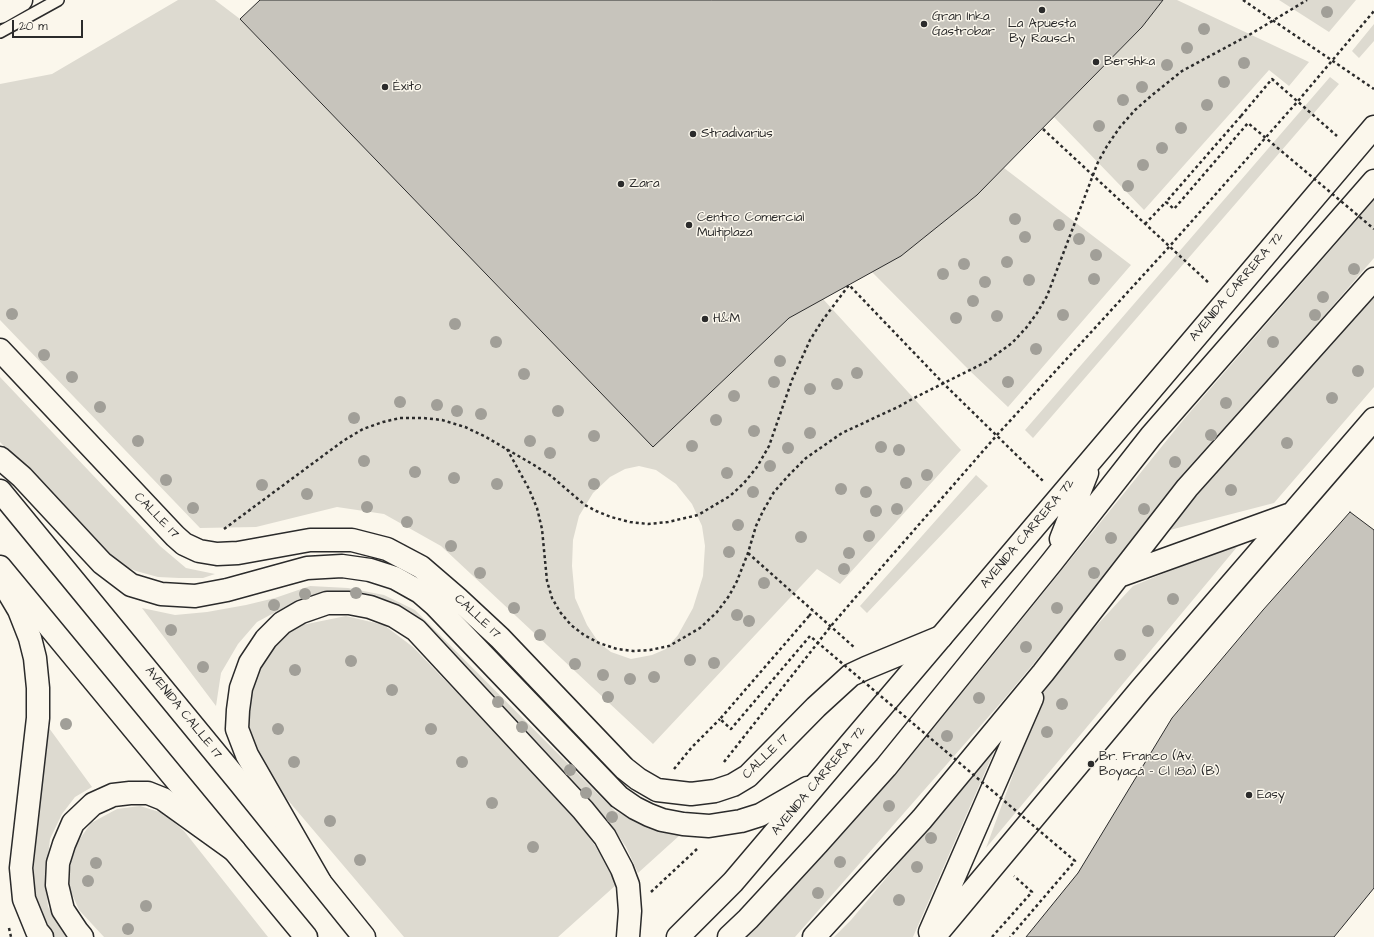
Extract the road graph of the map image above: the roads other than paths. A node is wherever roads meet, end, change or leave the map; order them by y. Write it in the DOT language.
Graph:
graph roads {
  1 [pos="21,0"];
  2 [pos="58,0"];
  3 [pos="0,12"];
  4 [pos="0,32"];
  5 [pos="1374,127"];
  6 [pos="1374,181"];
  7 [pos="1374,279"];
  8 [pos="0,350"];
  9 [pos="1374,419"];
  10 [pos="1094,457"];
  11 [pos="0,458"];
  12 [pos="0,492"];
  13 [pos="1292,514"];
  14 [pos="1052,562"];
  15 [pos="0,567"];
  16 [pos="1119,576"];
  17 [pos="0,578"];
  18 [pos="941,637"];
  19 [pos="1043,673"];
  20 [pos="820,780"];
  21 [pos="234,850"];
  22 [pos="320,882"];
  23 [pos="42,937"];
  24 [pos="82,937"];
  25 [pos="306,937"];
  26 [pos="364,937"];
  27 [pos="628,937"];
  28 [pos="678,937"];
  29 [pos="729,937"];
  30 [pos="814,937"];
  31 [pos="928,937"];
  32 [pos="934,937"];
  1 -- 3 [label="main road"];
  2 -- 4 [label="lane"];
  5 -- 10 [label="main road, AVENIDA CARRERA 72"];
  6 -- 14 [label="main road"];
  7 -- 16 [label="main road"];
  8 -- 18 [label="main road, CALLE 17"];
  9 -- 13 [label="main road"];
  10 -- 14 [label="main road"];
  10 -- 18 [label="main road, AVENIDA CARRERA 72"];
  11 -- 20 [label="main road"];
  12 -- 22 [label="main road, AVENIDA CALLE 17"];
  13 -- 16 [label="main road"];
  13 -- 32 [label="main road"];
  14 -- 29 [label="main road"];
  15 -- 21 [label="main road"];
  16 -- 19 [label="main road"];
  17 -- 23 [label="main road"];
  18 -- 20 [label="main road, AVENIDA CARRERA 72"];
  19 -- 30 [label="main road"];
  19 -- 31 [label="main road"];
  20 -- 28 [label="main road, AVENIDA CARRERA 72"];
  21 -- 24 [label="main road"];
  21 -- 25 [label="main road"];
  22 -- 26 [label="main road, AVENIDA CALLE 17"];
  22 -- 27 [label="main road"];
}
